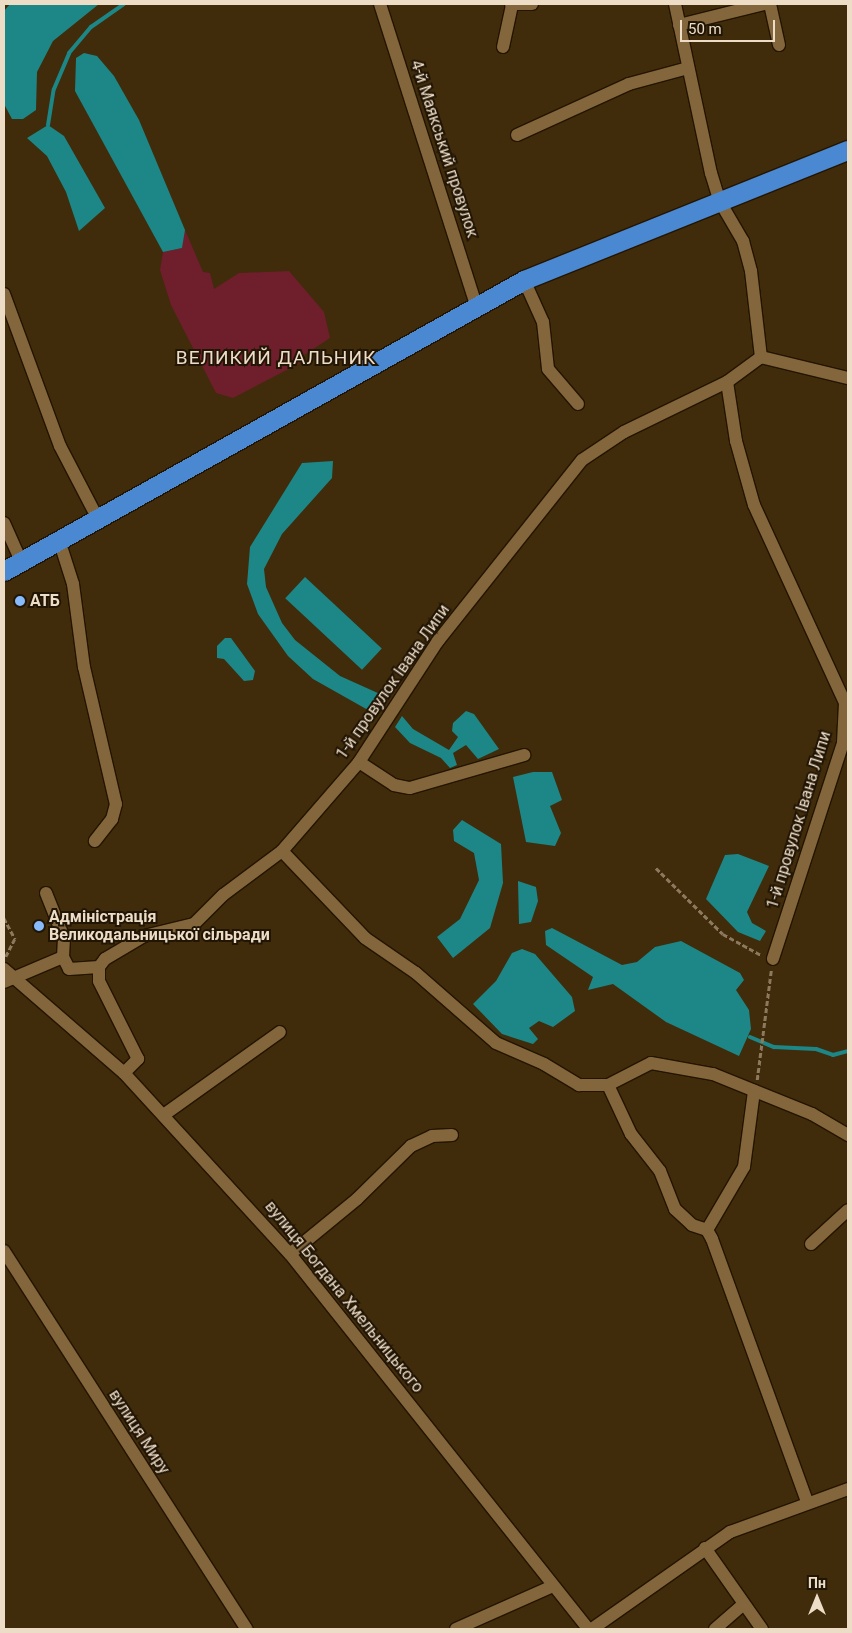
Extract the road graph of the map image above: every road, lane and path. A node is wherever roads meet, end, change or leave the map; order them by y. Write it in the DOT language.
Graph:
graph roads {
  1 [pos="380,4"];
  2 [pos="532,4"];
  3 [pos="675,4"];
  4 [pos="764,4"];
  5 [pos="770,4"];
  6 [pos="512,5"];
  7 [pos="680,24"];
  8 [pos="779,45"];
  9 [pos="503,47"];
  10 [pos="688,68"];
  11 [pos="517,135"];
  12 [pos="848,150"];
  13 [pos="719,200"];
  14 [pos="524,280"];
  15 [pos="4,294"];
  16 [pos="476,305"];
  17 [pos="761,357"];
  18 [pos="848,378"];
  19 [pos="727,382"];
  20 [pos="578,404"];
  21 [pos="98,519"];
  22 [pos="4,523"];
  23 [pos="59,540"];
  24 [pos="21,561"];
  25 [pos="4,571"];
  26 [pos="524,755"];
  27 [pos="359,762"];
  28 [pos="95,840"];
  29 [pos="282,851"];
  30 [pos="656,868"];
  31 [pos="46,893"];
  32 [pos="4,918"];
  33 [pos="63,957"];
  34 [pos="773,959"];
  35 [pos="4,960"];
  36 [pos="99,967"];
  37 [pos="6,976"];
  38 [pos="280,1032"];
  39 [pos="124,1073"];
  40 [pos="608,1085"];
  41 [pos="754,1091"];
  42 [pos="165,1114"];
  43 [pos="452,1135"];
  44 [pos="848,1135"];
  45 [pos="848,1210"];
  46 [pos="707,1230"];
  47 [pos="811,1244"];
  48 [pos="4,1251"];
  49 [pos="290,1254"];
  50 [pos="848,1489"];
  51 [pos="807,1501"];
  52 [pos="705,1548"];
  53 [pos="553,1586"];
  54 [pos="744,1604"];
  55 [pos="247,1629"];
  56 [pos="456,1629"];
  57 [pos="588,1629"];
  58 [pos="592,1629"];
  59 [pos="715,1629"];
  60 [pos="762,1629"];
  1 -- 16 [label="street, 4-й Маякський провулок"];
  2 -- 6 [label="street"];
  3 -- 7 [label="street"];
  4 -- 7 [label="street"];
  5 -- 8 [label="street"];
  6 -- 9 [label="street"];
  7 -- 10 [label="street"];
  10 -- 11 [label="street"];
  10 -- 13 [label="street"];
  12 -- 13 [label="highway"];
  13 -- 14 [label="highway"];
  13 -- 17 [label="street"];
  14 -- 16 [label="highway"];
  14 -- 20 [label="street"];
  15 -- 21 [label="street"];
  16 -- 21 [label="highway"];
  17 -- 18 [label="street"];
  17 -- 19 [label="street, 1-й провулок Івана Липи"];
  19 -- 27 [label="street, 1-й провулок Івана Липи"];
  19 -- 34 [label="street, 1-й провулок Івана Липи"];
  21 -- 23 [label="highway"];
  22 -- 24 [label="street"];
  23 -- 24 [label="highway"];
  23 -- 28 [label="street"];
  24 -- 25 [label="highway"];
  26 -- 27 [label="street"];
  27 -- 29 [label="street, 1-й провулок Івана Липи"];
  29 -- 36 [label="street, 1-й провулок Івана Липи"];
  29 -- 40 [label="street"];
  30 -- 34 [label="path"];
  31 -- 33 [label="street"];
  32 -- 35 [label="path"];
  33 -- 36 [label="street"];
  33 -- 37 [label="street"];
  34 -- 41 [label="path"];
  36 -- 39 [label="street"];
  37 -- 39 [label="street, вулиця Богдана Хмельницького"];
  38 -- 42 [label="street"];
  39 -- 42 [label="street, вулиця Богдана Хмельницького"];
  40 -- 41 [label="street"];
  40 -- 46 [label="street"];
  41 -- 44 [label="street"];
  41 -- 46 [label="street"];
  42 -- 49 [label="street, вулиця Богдана Хмельницького"];
  43 -- 49 [label="street"];
  45 -- 47 [label="street"];
  46 -- 51 [label="street"];
  48 -- 55 [label="street, вулиця Миру"];
  49 -- 53 [label="street, вулиця Богдана Хмельницького"];
  50 -- 51 [label="street"];
  51 -- 52 [label="street"];
  52 -- 54 [label="street"];
  52 -- 58 [label="street"];
  53 -- 56 [label="street"];
  53 -- 57 [label="street, вулиця Богдана Хмельницького"];
  54 -- 59 [label="street"];
  54 -- 60 [label="street"];
}
